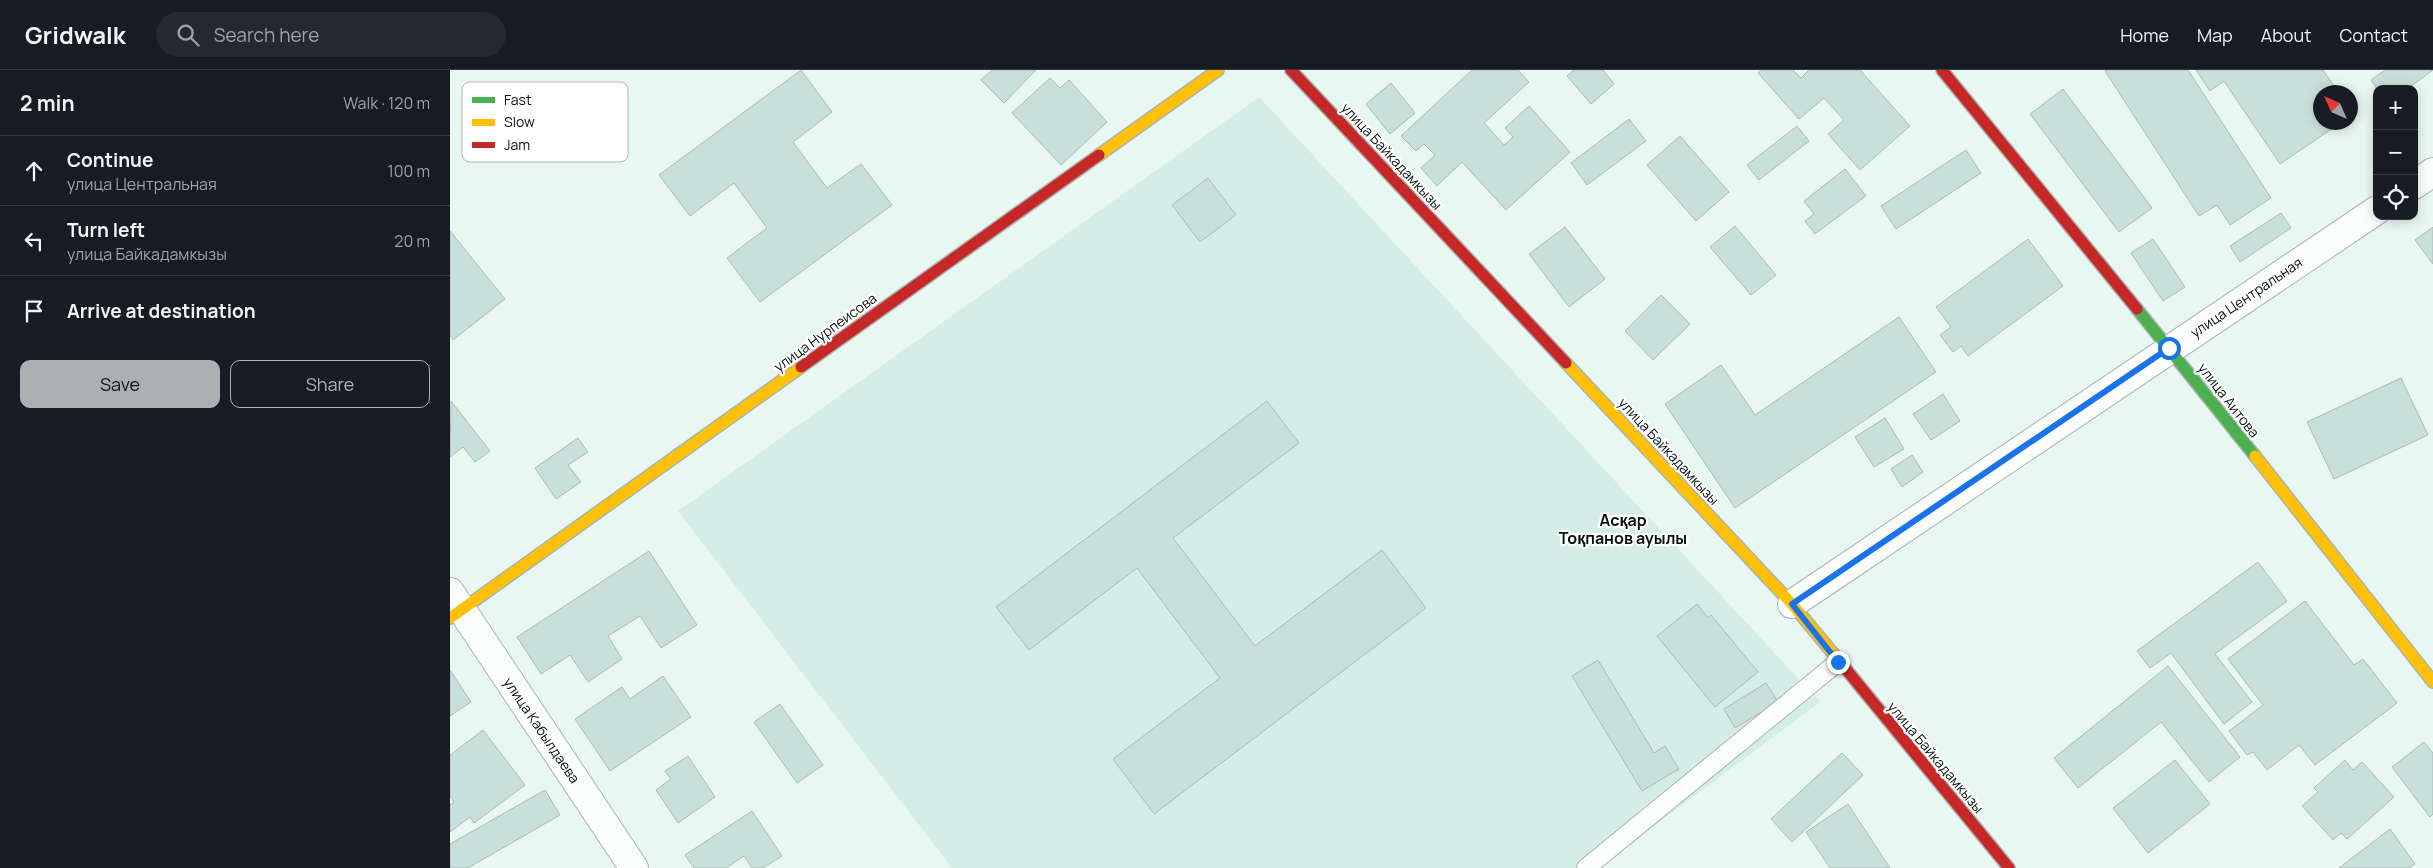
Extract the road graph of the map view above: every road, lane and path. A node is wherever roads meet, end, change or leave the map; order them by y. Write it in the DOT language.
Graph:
graph roads {
  1 [pos="1218,70"];
  2 [pos="1290,70"];
  3 [pos="1942,70"];
  4 [pos="2433,172"];
  5 [pos="2418,181"];
  6 [pos="2373,213"];
  7 [pos="2169,348"];
  8 [pos="1792,604"];
  9 [pos="454,606"];
  10 [pos="1838,662"];
  11 [pos="2433,682"];
  12 [pos="634,868"];
  13 [pos="1586,868"];
  14 [pos="2009,868"];
  1 -- 9 [label="street, улица Нурпеисова"];
  2 -- 8 [label="street, улица Байкадамкызы"];
  3 -- 7 [label="street, улица Аитова"];
  4 -- 5 [label="street"];
  6 -- 7 [label="street, улица Центральная"];
  7 -- 8 [label="street, улица Центральная"];
  7 -- 11 [label="street, улица Аитова"];
  8 -- 10 [label="street, улица Байкадамкызы"];
  9 -- 12 [label="street, улица Кабылдаева"];
  10 -- 13 [label="lane"];
  10 -- 14 [label="street, улица Байкадамкызы"];
}
